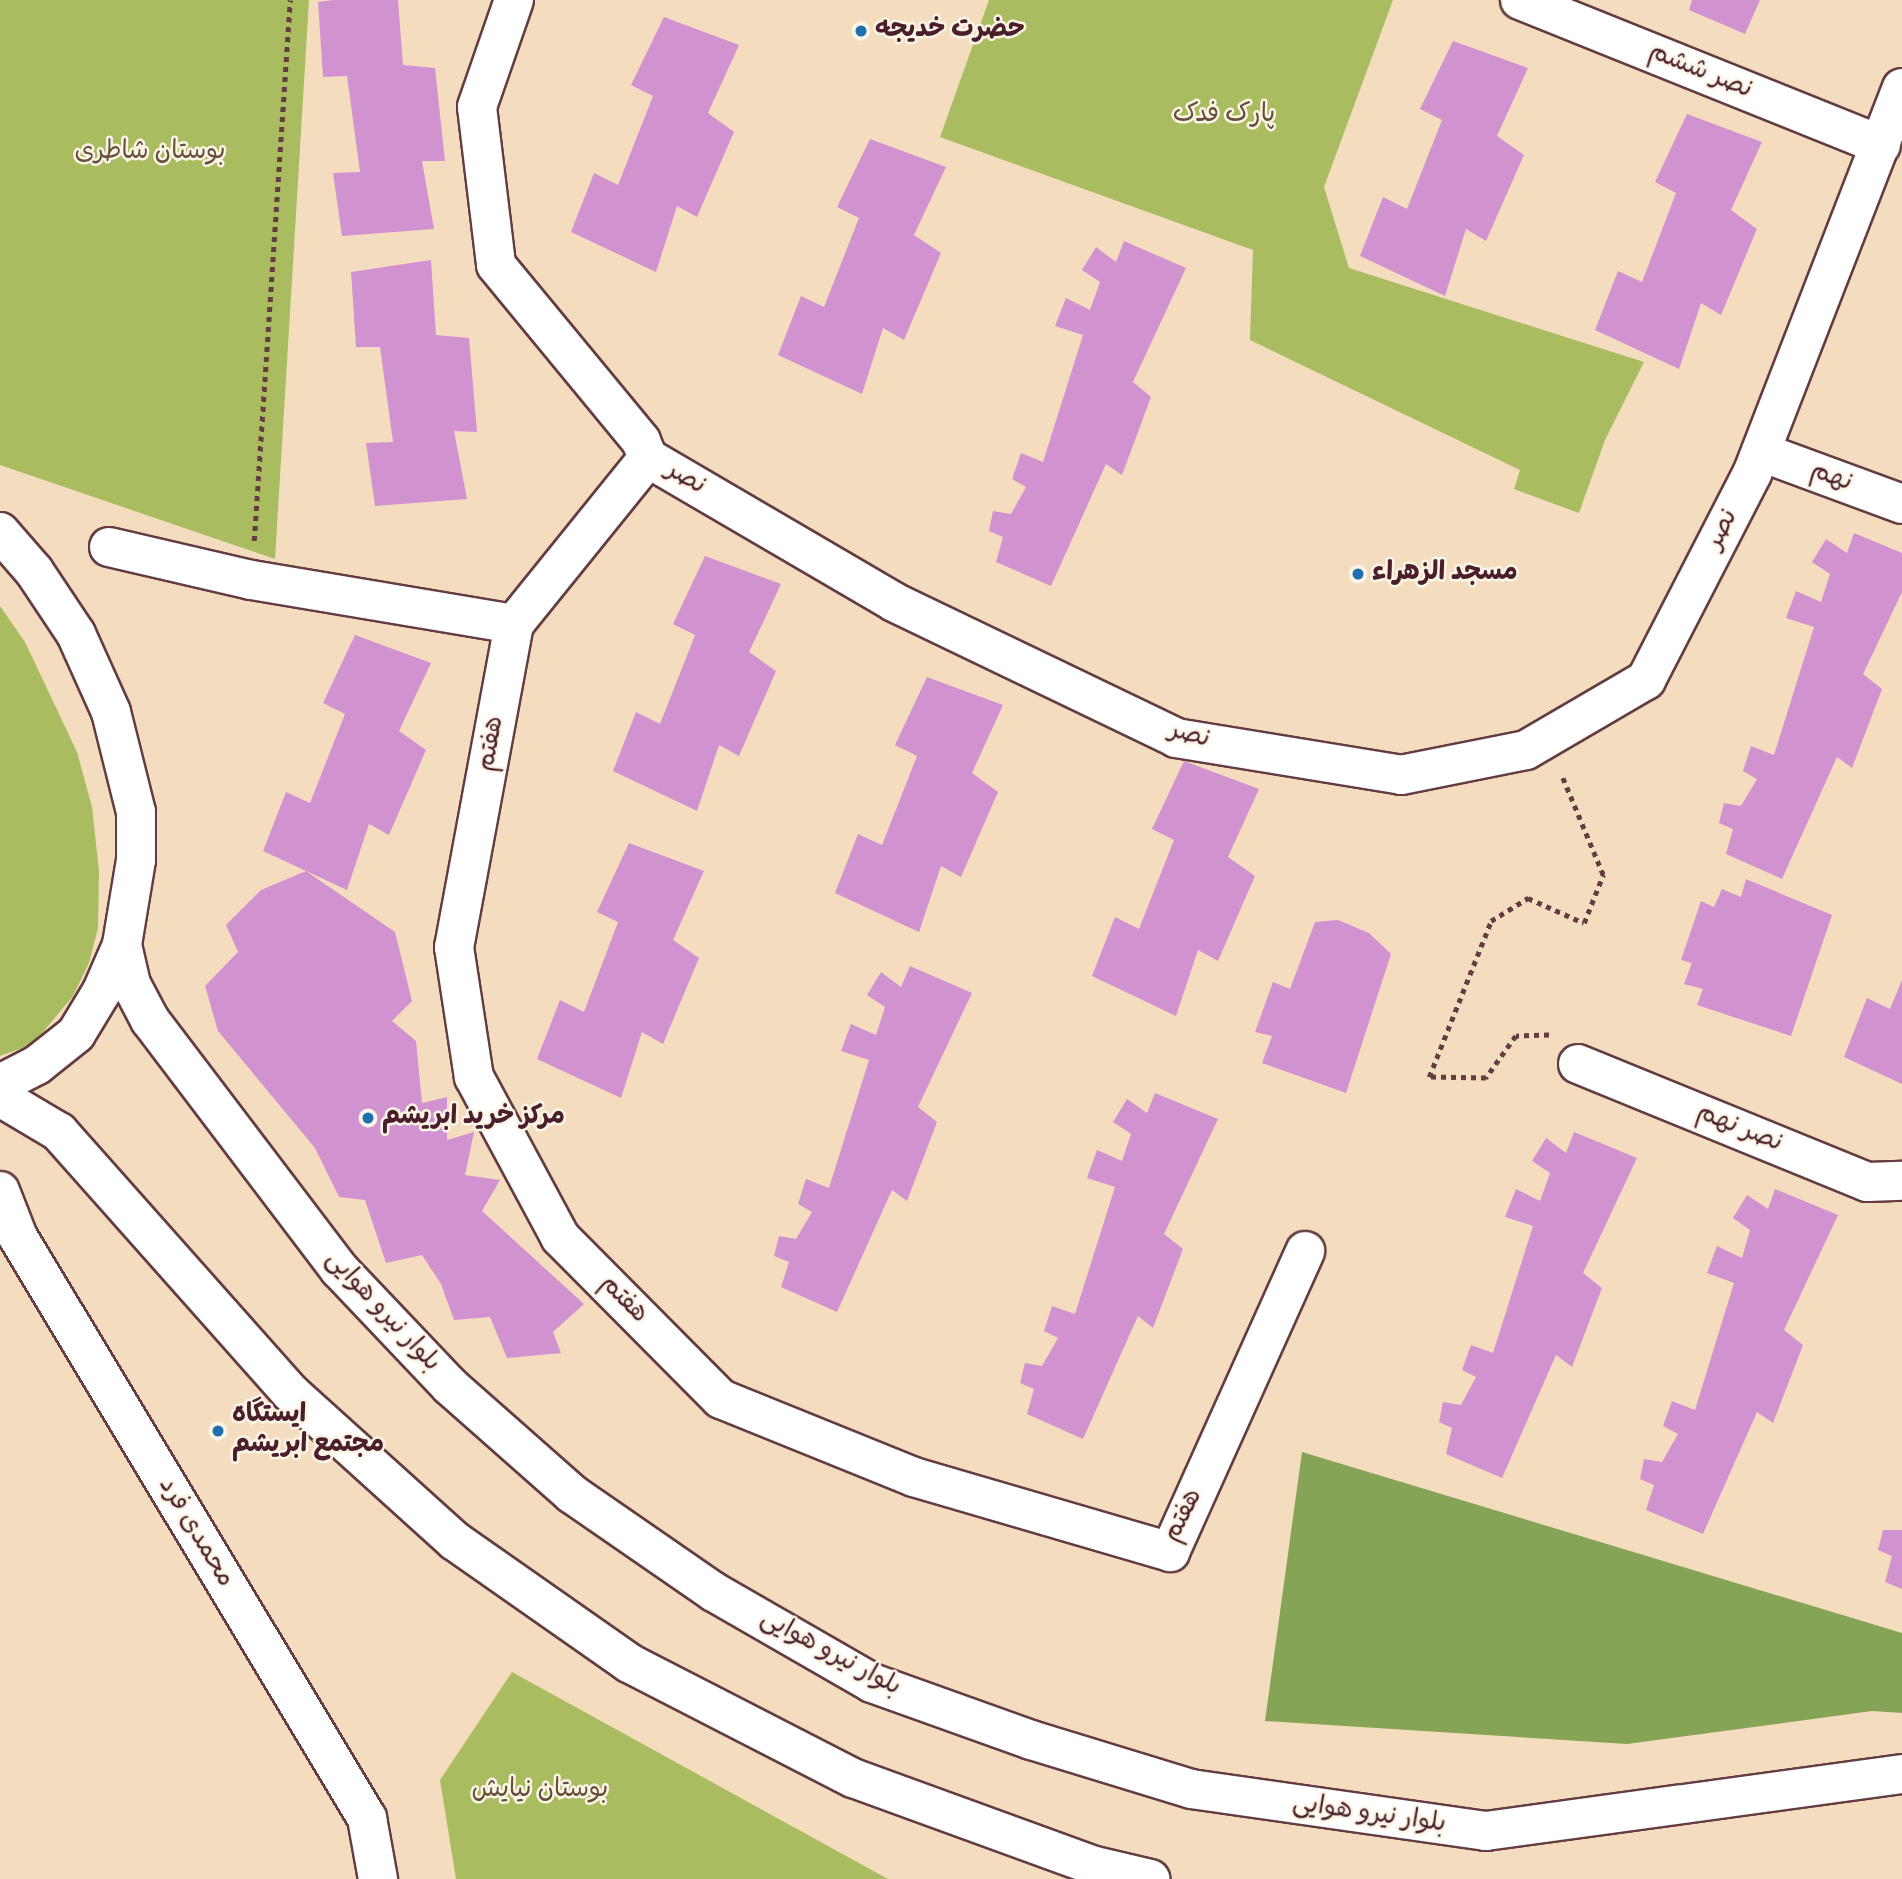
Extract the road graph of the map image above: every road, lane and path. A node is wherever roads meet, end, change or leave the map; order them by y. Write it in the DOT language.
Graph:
graph roads {
  1 [pos="290,0"];
  2 [pos="514,0"];
  3 [pos="1520,0"];
  4 [pos="1902,88"];
  5 [pos="1881,145"];
  6 [pos="1761,452"];
  7 [pos="648,457"];
  8 [pos="1902,504"];
  9 [pos="0,532"];
  10 [pos="109,547"];
  11 [pos="251,580"];
  12 [pos="514,624"];
  13 [pos="1546,738"];
  14 [pos="122,946"];
  15 [pos="1578,1064"];
  16 [pos="0,1084"];
  17 [pos="0,1097"];
  18 [pos="1902,1181"];
  19 [pos="0,1191"];
  20 [pos="9,1232"];
  21 [pos="1305,1251"];
  22 [pos="1902,1774"];
  23 [pos="378,1879"];
  24 [pos="1150,1879"];
  1 -- 11 [label="path"];
  2 -- 7 [label="street, نصر"];
  3 -- 5 [label="street, نصر ششم"];
  4 -- 5 [label="street, نصر"];
  5 -- 6 [label="street, نصر"];
  6 -- 8 [label="street, نهم"];
  6 -- 13 [label="street, نصر"];
  7 -- 12 [label="street, هفتم"];
  7 -- 13 [label="street, نصر"];
  9 -- 14 [label="street"];
  10 -- 11 [label="street"];
  11 -- 12 [label="street"];
  12 -- 21 [label="street, هفتم"];
  13 -- 15 [label="path"];
  14 -- 16 [label="street"];
  14 -- 22 [label="street, بلوار نیرو هوایی"];
  15 -- 18 [label="street, نصر نهم"];
  17 -- 24 [label="street"];
  19 -- 20 [label="street, محمدی فرد"];
  20 -- 23 [label="street, محمدی فرد"];
}
